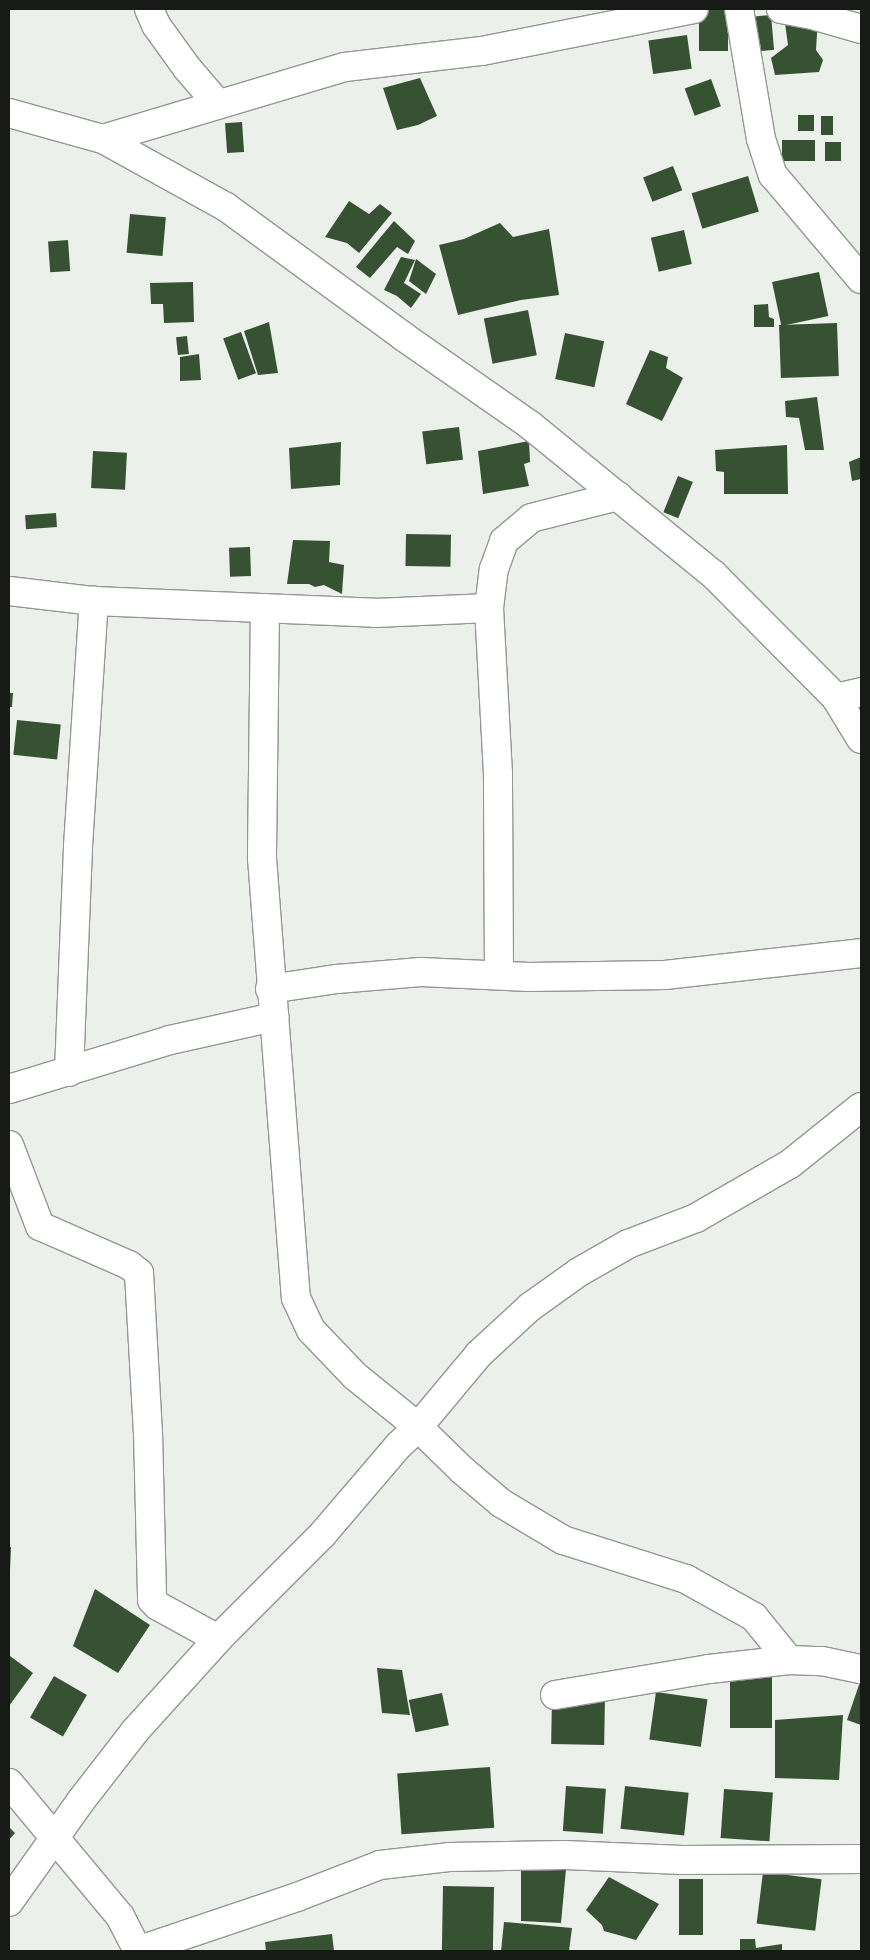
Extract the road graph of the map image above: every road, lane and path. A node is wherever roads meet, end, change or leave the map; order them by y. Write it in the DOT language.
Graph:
graph roads {
  1 [pos="149,9"];
  2 [pos="694,9"];
  3 [pos="739,9"];
  4 [pos="781,9"];
  5 [pos="861,29"];
  6 [pos="218,104"];
  7 [pos="9,112"];
  8 [pos="103,139"];
  9 [pos="861,279"];
  10 [pos="618,496"];
  11 [pos="9,591"];
  12 [pos="94,601"];
  13 [pos="266,608"];
  14 [pos="489,608"];
  15 [pos="849,695"];
  16 [pos="861,739"];
  17 [pos="861,953"];
  18 [pos="499,975"];
  19 [pos="270,989"];
  20 [pos="274,1017"];
  21 [pos="68,1072"];
  22 [pos="9,1089"];
  23 [pos="861,1107"];
  24 [pos="9,1145"];
  25 [pos="418,1427"];
  26 [pos="218,1639"];
  27 [pos="789,1660"];
  28 [pos="861,1669"];
  29 [pos="555,1695"];
  30 [pos="9,1783"];
  31 [pos="54,1838"];
  32 [pos="861,1860"];
  33 [pos="9,1902"];
  34 [pos="137,1951"];
  1 -- 6 [label="street"];
  2 -- 6 [label="street"];
  3 -- 9 [label="street"];
  4 -- 5 [label="street"];
  6 -- 8 [label="street"];
  7 -- 8 [label="street"];
  8 -- 10 [label="street"];
  10 -- 14 [label="street"];
  10 -- 15 [label="street"];
  11 -- 12 [label="street"];
  12 -- 13 [label="street"];
  12 -- 21 [label="street"];
  13 -- 14 [label="street"];
  13 -- 19 [label="street"];
  14 -- 18 [label="street"];
  15 -- 16 [label="street"];
  17 -- 18 [label="street"];
  18 -- 19 [label="street"];
  19 -- 20 [label="street"];
  20 -- 21 [label="street"];
  20 -- 25 [label="street"];
  21 -- 22 [label="street"];
  23 -- 25 [label="street"];
  24 -- 26 [label="street"];
  25 -- 26 [label="street"];
  25 -- 27 [label="street"];
  26 -- 31 [label="street"];
  27 -- 28 [label="street"];
  27 -- 29 [label="street"];
  30 -- 31 [label="street"];
  31 -- 33 [label="street"];
  31 -- 34 [label="street"];
  32 -- 34 [label="street"];
}
